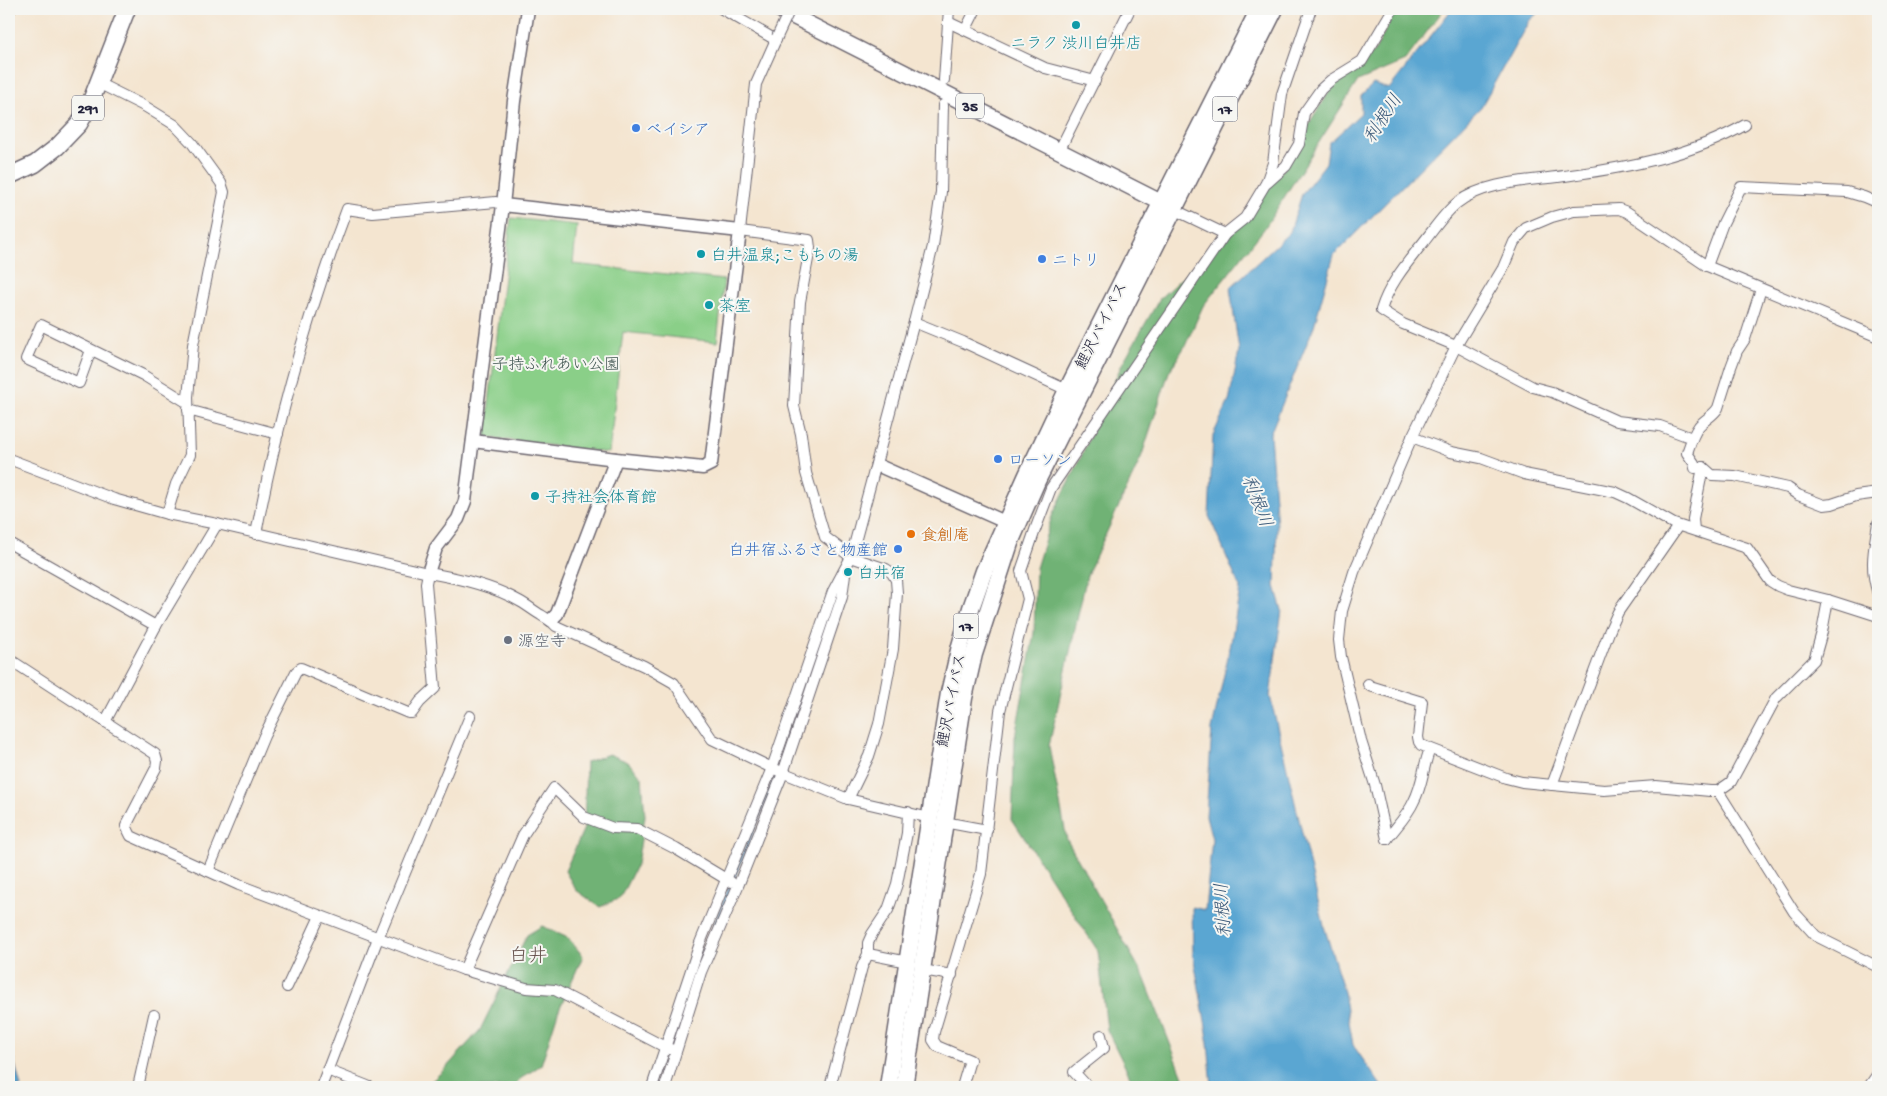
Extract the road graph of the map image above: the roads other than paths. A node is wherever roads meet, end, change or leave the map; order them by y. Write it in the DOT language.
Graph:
graph roads {
  1 [pos="127,9"];
  2 [pos="528,9"];
  3 [pos="722,9"];
  4 [pos="779,9"];
  5 [pos="790,9"];
  6 [pos="949,9"];
  7 [pos="976,9"];
  8 [pos="1130,9"];
  9 [pos="1259,9"];
  10 [pos="1276,9"];
  11 [pos="1311,9"];
  12 [pos="1393,9"];
  13 [pos="948,22"];
  14 [pos="966,29"];
  15 [pos="776,39"];
  16 [pos="944,80"];
  17 [pos="1095,81"];
  18 [pos="98,83"];
  19 [pos="943,105"];
  20 [pos="1745,125"];
  21 [pos="1059,152"];
  22 [pos="9,176"];
  23 [pos="1266,184"];
  24 [pos="1878,204"];
  25 [pos="503,205"];
  26 [pos="1168,206"];
  27 [pos="740,231"];
  28 [pos="1225,234"];
  29 [pos="1707,266"];
  30 [pos="1761,289"];
  31 [pos="914,322"];
  32 [pos="1878,338"];
  33 [pos="1456,346"];
  34 [pos="91,350"];
  35 [pos="1067,390"];
  36 [pos="188,407"];
  37 [pos="278,434"];
  38 [pos="1412,437"];
  39 [pos="1692,438"];
  40 [pos="473,440"];
  41 [pos="9,459"];
  42 [pos="616,459"];
  43 [pos="877,465"];
  44 [pos="1703,467"];
  45 [pos="1878,493"];
  46 [pos="167,514"];
  47 [pos="1878,523"];
  48 [pos="217,524"];
  49 [pos="1011,524"];
  50 [pos="1678,526"];
  51 [pos="1694,530"];
  52 [pos="256,534"];
  53 [pos="9,543"];
  54 [pos="851,557"];
  55 [pos="428,573"];
  56 [pos="1878,594"];
  57 [pos="1828,600"];
  58 [pos="1878,612"];
  59 [pos="1878,616"];
  60 [pos="551,620"];
  61 [pos="156,626"];
  62 [pos="9,659"];
  63 [pos="1368,684"];
  64 [pos="470,716"];
  65 [pos="105,722"];
  66 [pos="1430,749"];
  67 [pos="778,771"];
  68 [pos="1552,784"];
  69 [pos="1718,791"];
  70 [pos="848,799"];
  71 [pos="908,812"];
  72 [pos="937,820"];
  73 [pos="987,830"];
  74 [pos="208,871"];
  75 [pos="731,883"];
  76 [pos="320,916"];
  77 [pos="378,938"];
  78 [pos="868,954"];
  79 [pos="915,966"];
  80 [pos="1878,967"];
  81 [pos="464,970"];
  82 [pos="952,975"];
  83 [pos="288,987"];
  84 [pos="154,1015"];
  85 [pos="1101,1035"];
  86 [pos="670,1049"];
  87 [pos="327,1070"];
  88 [pos="1878,1077"];
  89 [pos="138,1087"];
  90 [pos="321,1087"];
  91 [pos="370,1087"];
  92 [pos="652,1087"];
  93 [pos="665,1087"];
  94 [pos="830,1087"];
  95 [pos="888,1087"];
  96 [pos="904,1087"];
  97 [pos="962,1087"];
  98 [pos="1088,1087"];
  99 [pos="1871,1087"];
  1 -- 18 [label="highway, 291"];
  2 -- 25 [label="street"];
  3 -- 15 [label="street"];
  4 -- 21 [label="main road, 35"];
  5 -- 15 [label="street, bridge"];
  6 -- 13 [label="street"];
  7 -- 14 [label="street"];
  8 -- 17 [label="street"];
  9 -- 26 [label="highway, 鯉沢バイパス / 17"];
  10 -- 26 [label="highway, 鯉沢バイパス / 17"];
  11 -- 23 [label="street"];
  12 -- 23 [label="street"];
  13 -- 14 [label="street"];
  13 -- 16 [label="street"];
  14 -- 17 [label="street"];
  15 -- 27 [label="street"];
  17 -- 21 [label="street"];
  18 -- 22 [label="highway, 291"];
  18 -- 36 [label="street"];
  19 -- 31 [label="street"];
  20 -- 33 [label="street"];
  21 -- 26 [label="main road, 35"];
  23 -- 28 [label="street"];
  24 -- 29 [label="street"];
  25 -- 27 [label="street"];
  25 -- 37 [label="street"];
  25 -- 40 [label="street"];
  26 -- 28 [label="street"];
  26 -- 35 [label="highway, 鯉沢バイパス / 17"];
  26 -- 49 [label="highway, 鯉沢バイパス / 17"];
  27 -- 42 [label="street"];
  27 -- 54 [label="street"];
  28 -- 73 [label="street"];
  29 -- 30 [label="street"];
  29 -- 33 [label="street"];
  30 -- 32 [label="street"];
  30 -- 39 [label="street"];
  31 -- 35 [label="street"];
  31 -- 43 [label="street"];
  33 -- 38 [label="street"];
  33 -- 39 [label="street"];
  34 -- 34 [label="street"];
  34 -- 36 [label="street"];
  35 -- 49 [label="highway, 鯉沢バイパス / 17"];
  36 -- 37 [label="street"];
  36 -- 46 [label="street"];
  37 -- 52 [label="street"];
  38 -- 50 [label="street"];
  38 -- 66 [label="street"];
  39 -- 44 [label="street"];
  40 -- 42 [label="street"];
  40 -- 55 [label="street"];
  41 -- 46 [label="street"];
  42 -- 60 [label="street"];
  43 -- 49 [label="street"];
  43 -- 54 [label="street"];
  44 -- 45 [label="street"];
  44 -- 51 [label="street"];
  46 -- 48 [label="street"];
  47 -- 56 [label="street"];
  48 -- 52 [label="street"];
  48 -- 61 [label="street"];
  49 -- 72 [label="highway, 鯉沢バイパス / 17"];
  50 -- 51 [label="street"];
  50 -- 68 [label="street"];
  51 -- 57 [label="street"];
  52 -- 55 [label="street"];
  53 -- 61 [label="street"];
  54 -- 67 [label="street"];
  54 -- 70 [label="street"];
  55 -- 60 [label="street"];
  55 -- 74 [label="street"];
  57 -- 59 [label="street"];
  57 -- 69 [label="street"];
  58 -- 59 [label="street"];
  60 -- 67 [label="street"];
  61 -- 65 [label="street"];
  62 -- 65 [label="street"];
  63 -- 66 [label="street"];
  64 -- 77 [label="street"];
  65 -- 74 [label="street"];
  66 -- 68 [label="street"];
  67 -- 70 [label="street"];
  67 -- 75 [label="street"];
  68 -- 69 [label="street"];
  69 -- 80 [label="street"];
  70 -- 71 [label="street"];
  71 -- 72 [label="street"];
  71 -- 78 [label="street"];
  72 -- 73 [label="street"];
  72 -- 79 [label="highway, 鯉沢バイパス / 17"];
  73 -- 82 [label="street"];
  74 -- 76 [label="street"];
  75 -- 81 [label="street"];
  75 -- 86 [label="street"];
  76 -- 77 [label="street"];
  76 -- 83 [label="street"];
  77 -- 81 [label="street"];
  77 -- 87 [label="street"];
  78 -- 79 [label="street"];
  78 -- 94 [label="street"];
  79 -- 82 [label="street"];
  79 -- 95 [label="highway, 鯉沢バイパス / 17"];
  79 -- 96 [label="highway, 鯉沢バイパス / 17"];
  81 -- 86 [label="street"];
  82 -- 97 [label="street"];
  84 -- 89 [label="street"];
  85 -- 98 [label="street"];
  86 -- 92 [label="street"];
  86 -- 93 [label="street"];
  87 -- 90 [label="street"];
  87 -- 91 [label="street"];
  88 -- 99 [label="main road"];
}
